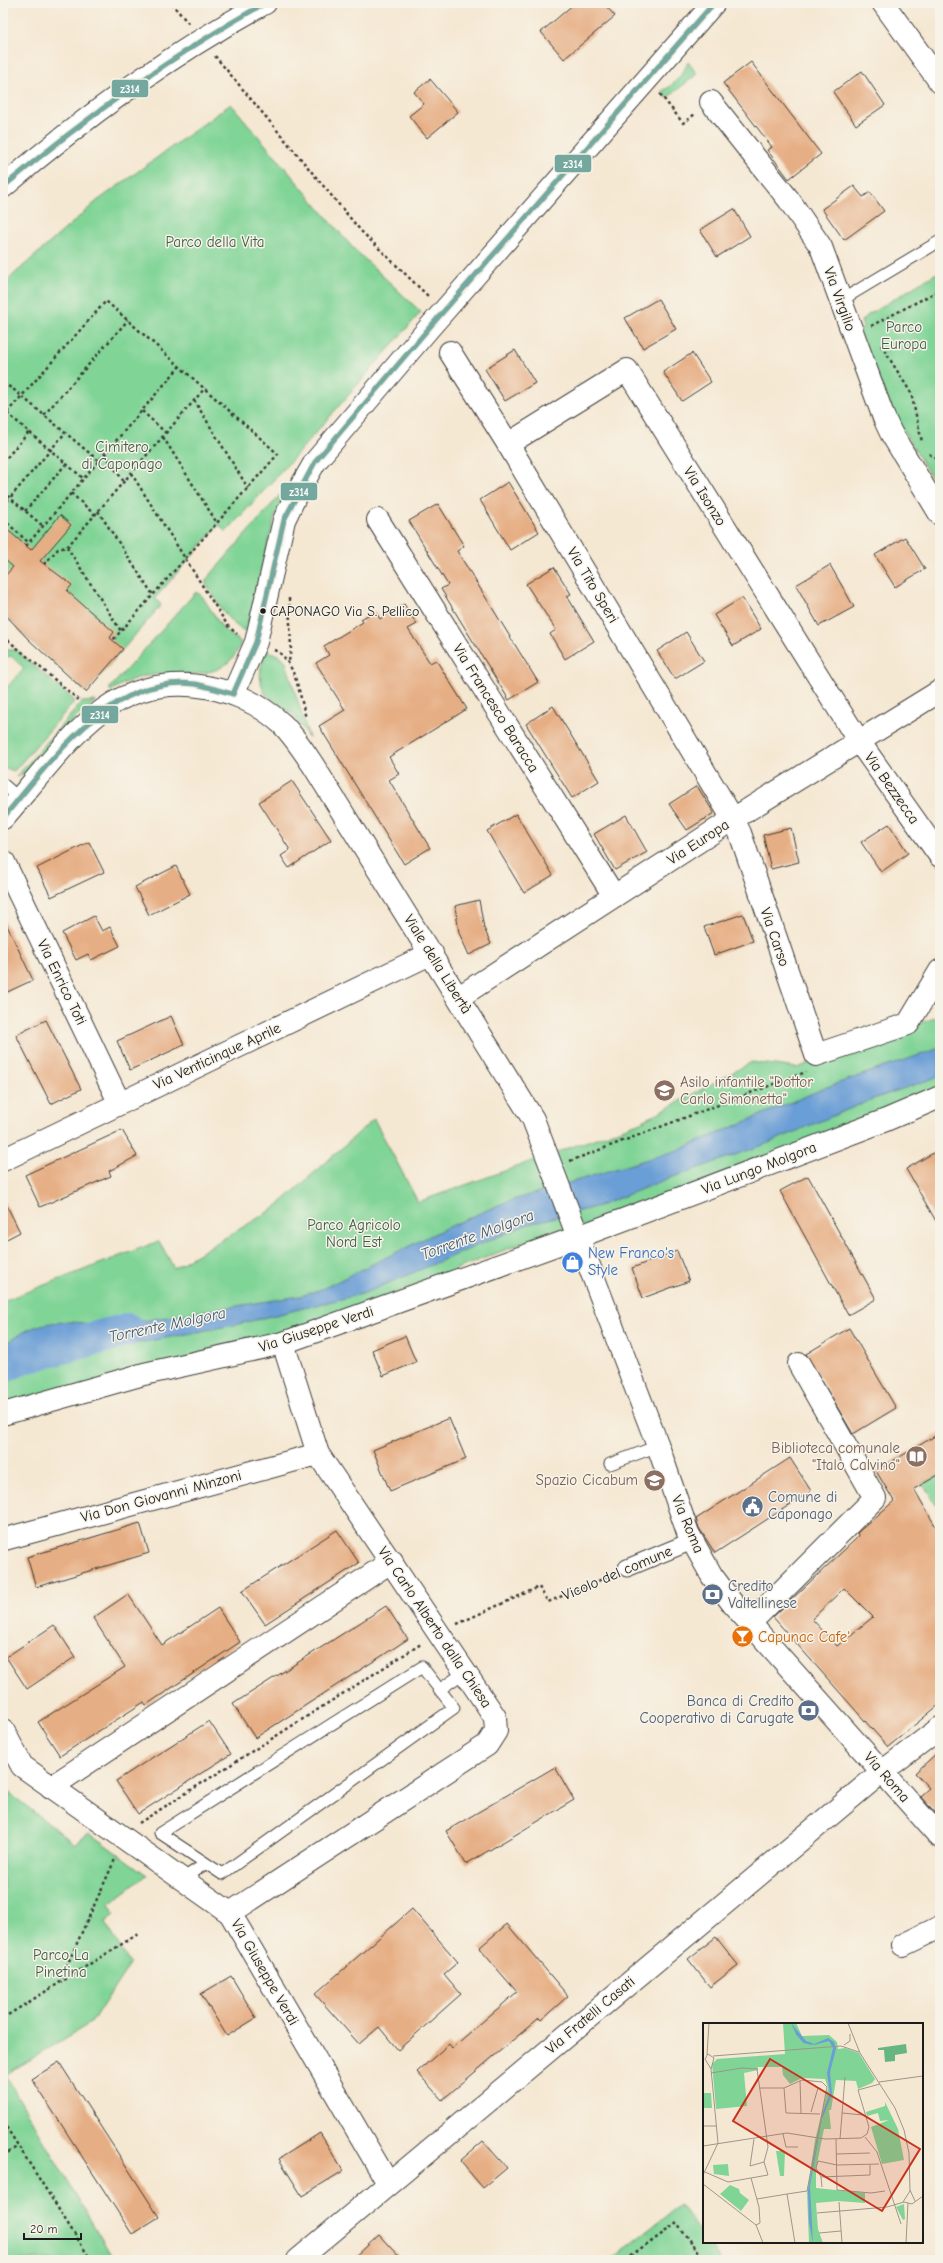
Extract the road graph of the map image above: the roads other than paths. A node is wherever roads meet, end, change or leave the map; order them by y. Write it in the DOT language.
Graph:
graph roads {
  1 [pos="265,3"];
  2 [pos="714,3"];
  3 [pos="883,3"];
  4 [pos="937,72"];
  5 [pos="711,102"];
  6 [pos="3,187"];
  7 [pos="940,241"];
  8 [pos="846,298"];
  9 [pos="450,352"];
  10 [pos="508,444"];
  11 [pos="940,514"];
  12 [pos="378,520"];
  13 [pos="940,691"];
  14 [pos="233,694"];
  15 [pos="858,740"];
  16 [pos="3,784"];
  17 [pos="20,798"];
  18 [pos="3,818"];
  19 [pos="733,819"];
  20 [pos="940,856"];
  21 [pos="4,862"];
  22 [pos="614,896"];
  23 [pos="432,953"];
  24 [pos="940,971"];
  25 [pos="459,997"];
  26 [pos="940,1098"];
  27 [pos="119,1102"];
  28 [pos="3,1160"];
  29 [pos="574,1229"];
  30 [pos="283,1343"];
  31 [pos="799,1364"];
  32 [pos="3,1414"];
  33 [pos="658,1446"];
  34 [pos="318,1454"];
  35 [pos="610,1464"];
  36 [pos="5,1539"];
  37 [pos="692,1541"];
  38 [pos="392,1561"];
  39 [pos="628,1568"];
  40 [pos="750,1622"];
  41 [pos="465,1672"];
  42 [pos="439,1690"];
  43 [pos="940,1728"];
  44 [pos="3,1730"];
  45 [pos="883,1771"];
  46 [pos="51,1787"];
  47 [pos="940,1837"];
  48 [pos="205,1864"];
  49 [pos="182,1879"];
  50 [pos="230,1914"];
  51 [pos="940,1927"];
  52 [pos="903,1945"];
  53 [pos="388,2183"];
  54 [pos="298,2260"];
  1 -- 6 [label="street"];
  2 -- 14 [label="street"];
  3 -- 4 [label="street"];
  5 -- 8 [label="street, Via Virgilio"];
  7 -- 8 [label="lane"];
  8 -- 11 [label="street, Via Virgilio"];
  9 -- 10 [label="street, Via Tito Speri"];
  10 -- 15 [label="street, Via Isonzo"];
  10 -- 19 [label="street, Via Tito Speri"];
  12 -- 22 [label="street, Via Francesco Baracca"];
  13 -- 15 [label="street, Via Europa"];
  14 -- 17 [label="street, Viale della Libertà"];
  14 -- 23 [label="street, Viale della Libertà"];
  15 -- 19 [label="street, Via Europa"];
  15 -- 20 [label="street, Via Bezzecca"];
  16 -- 17 [label="lane"];
  17 -- 18 [label="street, Viale della Libertà"];
  19 -- 22 [label="street, Via Europa"];
  19 -- 24 [label="street, Via Carso"];
  21 -- 27 [label="street, Via Enrico Toti"];
  22 -- 25 [label="street, Via Europa"];
  23 -- 25 [label="street, Viale della Libertà"];
  23 -- 27 [label="street, Via Venticinque Aprile"];
  25 -- 29 [label="street, Viale della Libertà"];
  26 -- 29 [label="street, Via Lungo Molgora"];
  27 -- 28 [label="street, Via Venticinque Aprile"];
  29 -- 30 [label="street, Via Giuseppe Verdi"];
  29 -- 33 [label="street, Via Roma"];
  30 -- 32 [label="street, Via Giuseppe Verdi"];
  30 -- 34 [label="street, Via Carlo Alberto dalla Chiesa"];
  31 -- 40 [label="street"];
  33 -- 35 [label="lane"];
  33 -- 37 [label="street, Via Roma"];
  34 -- 36 [label="street, Via Don Giovanni Minzoni"];
  34 -- 38 [label="street, Via Carlo Alberto dalla Chiesa"];
  37 -- 39 [label="street, Vicolo del comune"];
  37 -- 40 [label="street, Via Roma"];
  38 -- 41 [label="street, Via Carlo Alberto dalla Chiesa"];
  38 -- 46 [label="street"];
  40 -- 45 [label="street, Via Roma"];
  41 -- 42 [label="lane"];
  41 -- 50 [label="street, Via Carlo Alberto dalla Chiesa"];
  42 -- 48 [label="lane"];
  42 -- 48 [label="lane"];
  43 -- 45 [label="street, Via Fratelli Casati"];
  44 -- 46 [label="street, Via Giuseppe Verdi"];
  45 -- 47 [label="street, Via Roma"];
  45 -- 53 [label="street, Via Fratelli Casati"];
  46 -- 49 [label="street, Via Giuseppe Verdi"];
  48 -- 49 [label="lane"];
  49 -- 50 [label="street, Via Giuseppe Verdi"];
  50 -- 53 [label="street, Via Giuseppe Verdi"];
  51 -- 52 [label="street"];
  53 -- 54 [label="street, Via Fratelli Casati"];
}
